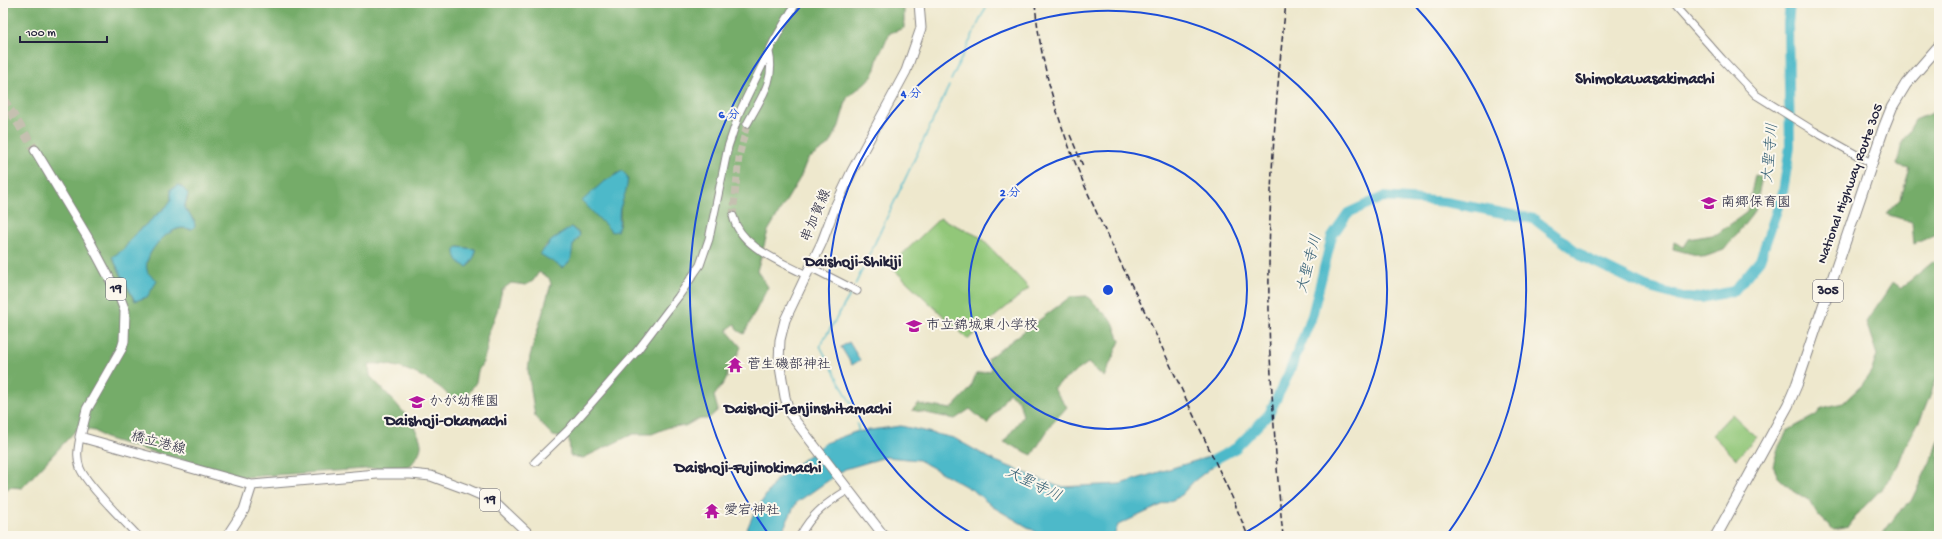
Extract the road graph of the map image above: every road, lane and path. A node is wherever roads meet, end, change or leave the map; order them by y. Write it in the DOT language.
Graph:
graph roads {
  1 [pos="796,3"];
  2 [pos="919,3"];
  3 [pos="1672,3"];
  4 [pos="1939,46"];
  5 [pos="769,52"];
  6 [pos="747,124"];
  7 [pos="35,150"];
  8 [pos="1871,162"];
  9 [pos="733,216"];
  10 [pos="808,271"];
  11 [pos="857,291"];
  12 [pos="80,437"];
  13 [pos="535,462"];
  14 [pos="252,484"];
  15 [pos="847,489"];
  16 [pos="138,536"];
  17 [pos="228,536"];
  18 [pos="531,536"];
  19 [pos="800,536"];
  20 [pos="884,536"];
  21 [pos="1716,536"];
  1 -- 5 [label="street"];
  2 -- 10 [label="main road, 串加賀線"];
  3 -- 8 [label="street"];
  4 -- 8 [label="highway, National Highway Route 305 / 305"];
  5 -- 6 [label="street"];
  5 -- 13 [label="street"];
  7 -- 12 [label="main road, 19"];
  8 -- 21 [label="highway, National Highway Route 305 / 305"];
  9 -- 10 [label="street"];
  10 -- 11 [label="street"];
  10 -- 15 [label="main road, 串加賀線"];
  12 -- 14 [label="main road, 橋立港線 / 19"];
  12 -- 16 [label="street"];
  14 -- 17 [label="main road"];
  14 -- 18 [label="main road, 橋立港線 / 19"];
  15 -- 19 [label="street"];
  15 -- 20 [label="main road, 串加賀線"];
}
